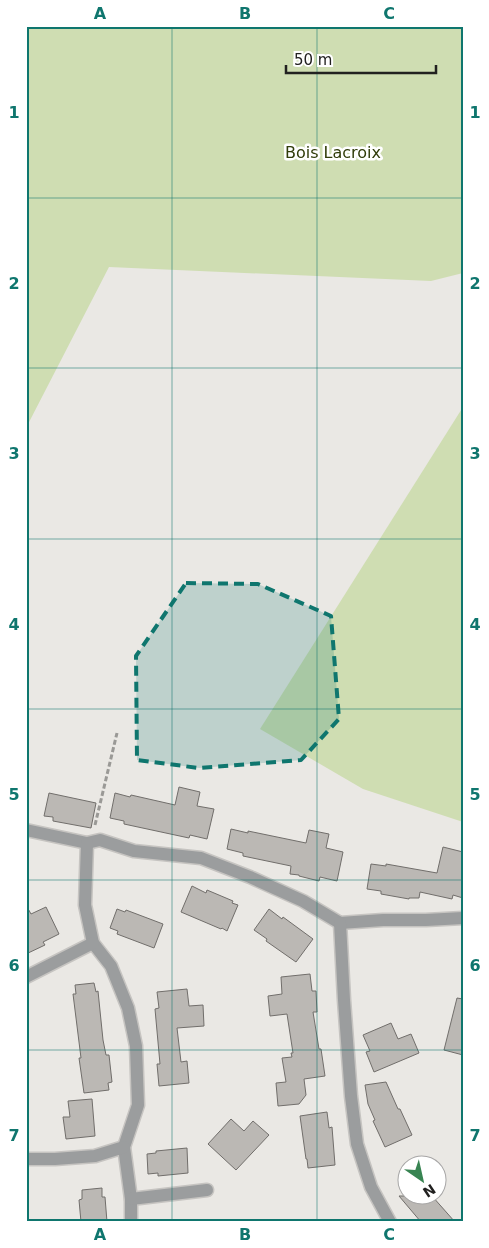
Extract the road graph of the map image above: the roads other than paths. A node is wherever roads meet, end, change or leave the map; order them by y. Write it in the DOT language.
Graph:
graph roads {
  1 [pos="26,830"];
  2 [pos="89,842"];
  3 [pos="463,918"];
  4 [pos="340,923"];
  5 [pos="93,943"];
  6 [pos="26,977"];
  7 [pos="124,1148"];
  8 [pos="26,1159"];
  9 [pos="207,1190"];
  10 [pos="131,1199"];
  11 [pos="131,1222"];
  12 [pos="390,1222"];
  1 -- 2 [label="street"];
  2 -- 4 [label="street"];
  2 -- 5 [label="street"];
  3 -- 4 [label="street"];
  4 -- 12 [label="street"];
  5 -- 6 [label="street"];
  5 -- 7 [label="street"];
  7 -- 8 [label="street"];
  7 -- 10 [label="street"];
  9 -- 10 [label="street"];
  10 -- 11 [label="street"];
}
